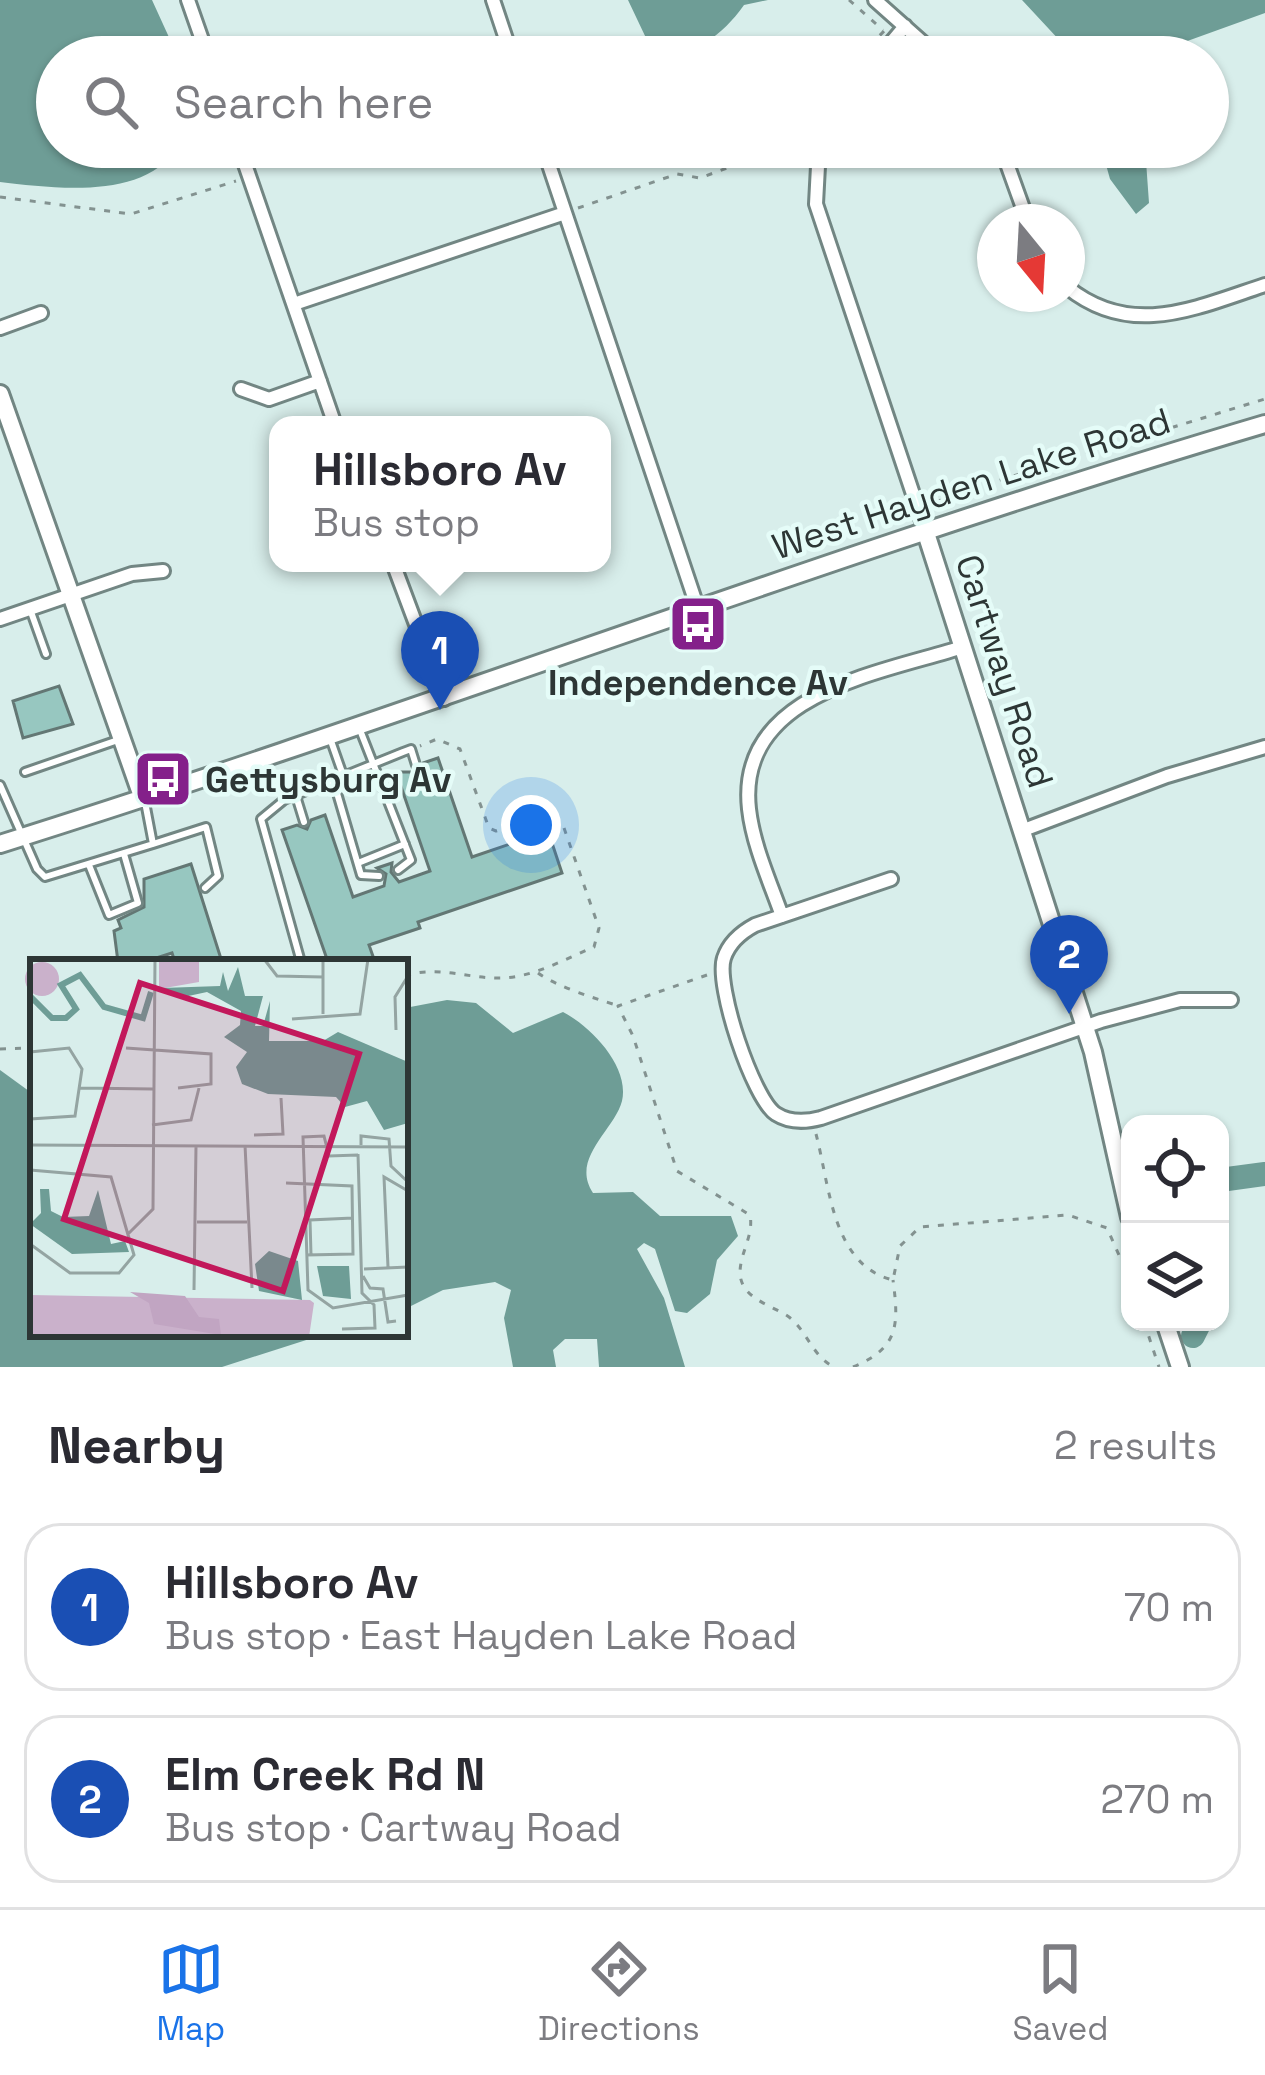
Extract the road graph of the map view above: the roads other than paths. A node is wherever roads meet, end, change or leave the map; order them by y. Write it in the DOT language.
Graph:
graph roads {
  1 [pos="188,0"];
  2 [pos="493,0"];
  3 [pos="875,0"];
  4 [pos="904,26"];
  5 [pos="201,36"];
  6 [pos="505,36"];
  7 [pos="896,36"];
  8 [pos="915,36"];
  9 [pos="246,168"];
  10 [pos="550,168"];
  11 [pos="818,168"];
  12 [pos="1009,168"];
  13 [pos="1022,204"];
  14 [pos="565,213"];
  15 [pos="1265,285"];
  16 [pos="1085,301"];
  17 [pos="294,304"];
  18 [pos="41,313"];
  19 [pos="0,328"];
  20 [pos="320,381"];
  21 [pos="241,388"];
  22 [pos="0,394"];
  23 [pos="332,416"];
  24 [pos="1265,424"];
  25 [pos="926,530"];
  26 [pos="164,571"];
  27 [pos="396,572"];
  28 [pos="72,596"];
  29 [pos="29,609"];
  30 [pos="698,609"];
  31 [pos="0,619"];
  32 [pos="963,647"];
  33 [pos="46,655"];
  34 [pos="444,699"];
  35 [pos="359,728"];
  36 [pos="330,737"];
  37 [pos="121,738"];
  38 [pos="1265,746"];
  39 [pos="372,766"];
  40 [pos="416,766"];
  41 [pos="26,772"];
  42 [pos="344,778"];
  43 [pos="334,783"];
  44 [pos="0,785"];
  45 [pos="296,796"];
  46 [pos="143,799"];
  47 [pos="304,823"];
  48 [pos="1021,832"];
  49 [pos="24,836"];
  50 [pos="0,844"];
  51 [pos="153,844"];
  52 [pos="405,844"];
  53 [pos="124,854"];
  54 [pos="357,863"];
  55 [pos="89,865"];
  56 [pos="398,870"];
  57 [pos="379,876"];
  58 [pos="891,879"];
  59 [pos="205,888"];
  60 [pos="782,916"];
  61 [pos="300,959"];
  62 [pos="1231,1000"];
  63 [pos="1086,1029"];
  64 [pos="1121,1179"];
  65 [pos="1168,1331"];
  66 [pos="1180,1367"];
  1 -- 5 [label="street"];
  2 -- 6 [label="street"];
  3 -- 4 [label="street"];
  4 -- 7 [label="street"];
  4 -- 8 [label="street"];
  9 -- 17 [label="street"];
  10 -- 14 [label="street"];
  11 -- 25 [label="street, Cartway Road"];
  12 -- 13 [label="street"];
  14 -- 17 [label="street"];
  14 -- 30 [label="street"];
  15 -- 16 [label="street"];
  17 -- 20 [label="street"];
  18 -- 19 [label="street"];
  20 -- 21 [label="street"];
  20 -- 23 [label="street"];
  22 -- 28 [label="main road"];
  24 -- 25 [label="main road, West Hayden Lake Road"];
  25 -- 30 [label="main road, West Hayden Lake Road"];
  25 -- 32 [label="main road, Cartway Road"];
  26 -- 28 [label="street"];
  27 -- 34 [label="street"];
  28 -- 29 [label="street"];
  28 -- 37 [label="main road"];
  29 -- 31 [label="street"];
  29 -- 33 [label="lane"];
  30 -- 34 [label="main road, West Hayden Lake Road"];
  32 -- 48 [label="main road, Cartway Road"];
  32 -- 60 [label="street"];
  34 -- 35 [label="main road, West Hayden Lake Road"];
  35 -- 36 [label="main road, West Hayden Lake Road"];
  35 -- 39 [label="lane"];
  36 -- 42 [label="lane"];
  36 -- 46 [label="main road, West Hayden Lake Road"];
  37 -- 41 [label="lane"];
  37 -- 46 [label="main road"];
  38 -- 48 [label="street"];
  39 -- 40 [label="lane"];
  39 -- 42 [label="lane"];
  39 -- 52 [label="lane"];
  42 -- 43 [label="lane"];
  43 -- 45 [label="lane"];
  43 -- 54 [label="lane"];
  44 -- 49 [label="lane"];
  45 -- 47 [label="lane"];
  45 -- 61 [label="lane"];
  46 -- 49 [label="main road, West Hayden Lake Road"];
  46 -- 51 [label="lane"];
  48 -- 63 [label="main road, Cartway Road"];
  49 -- 50 [label="main road, West Hayden Lake Road"];
  49 -- 55 [label="lane"];
  51 -- 53 [label="lane"];
  51 -- 59 [label="lane"];
  52 -- 54 [label="lane"];
  52 -- 56 [label="lane"];
  53 -- 55 [label="lane"];
  53 -- 55 [label="lane"];
  54 -- 57 [label="lane"];
  58 -- 60 [label="street"];
  60 -- 63 [label="street"];
  62 -- 63 [label="street"];
  63 -- 64 [label="main road, Cartway Road"];
  65 -- 66 [label="main road"];
}
